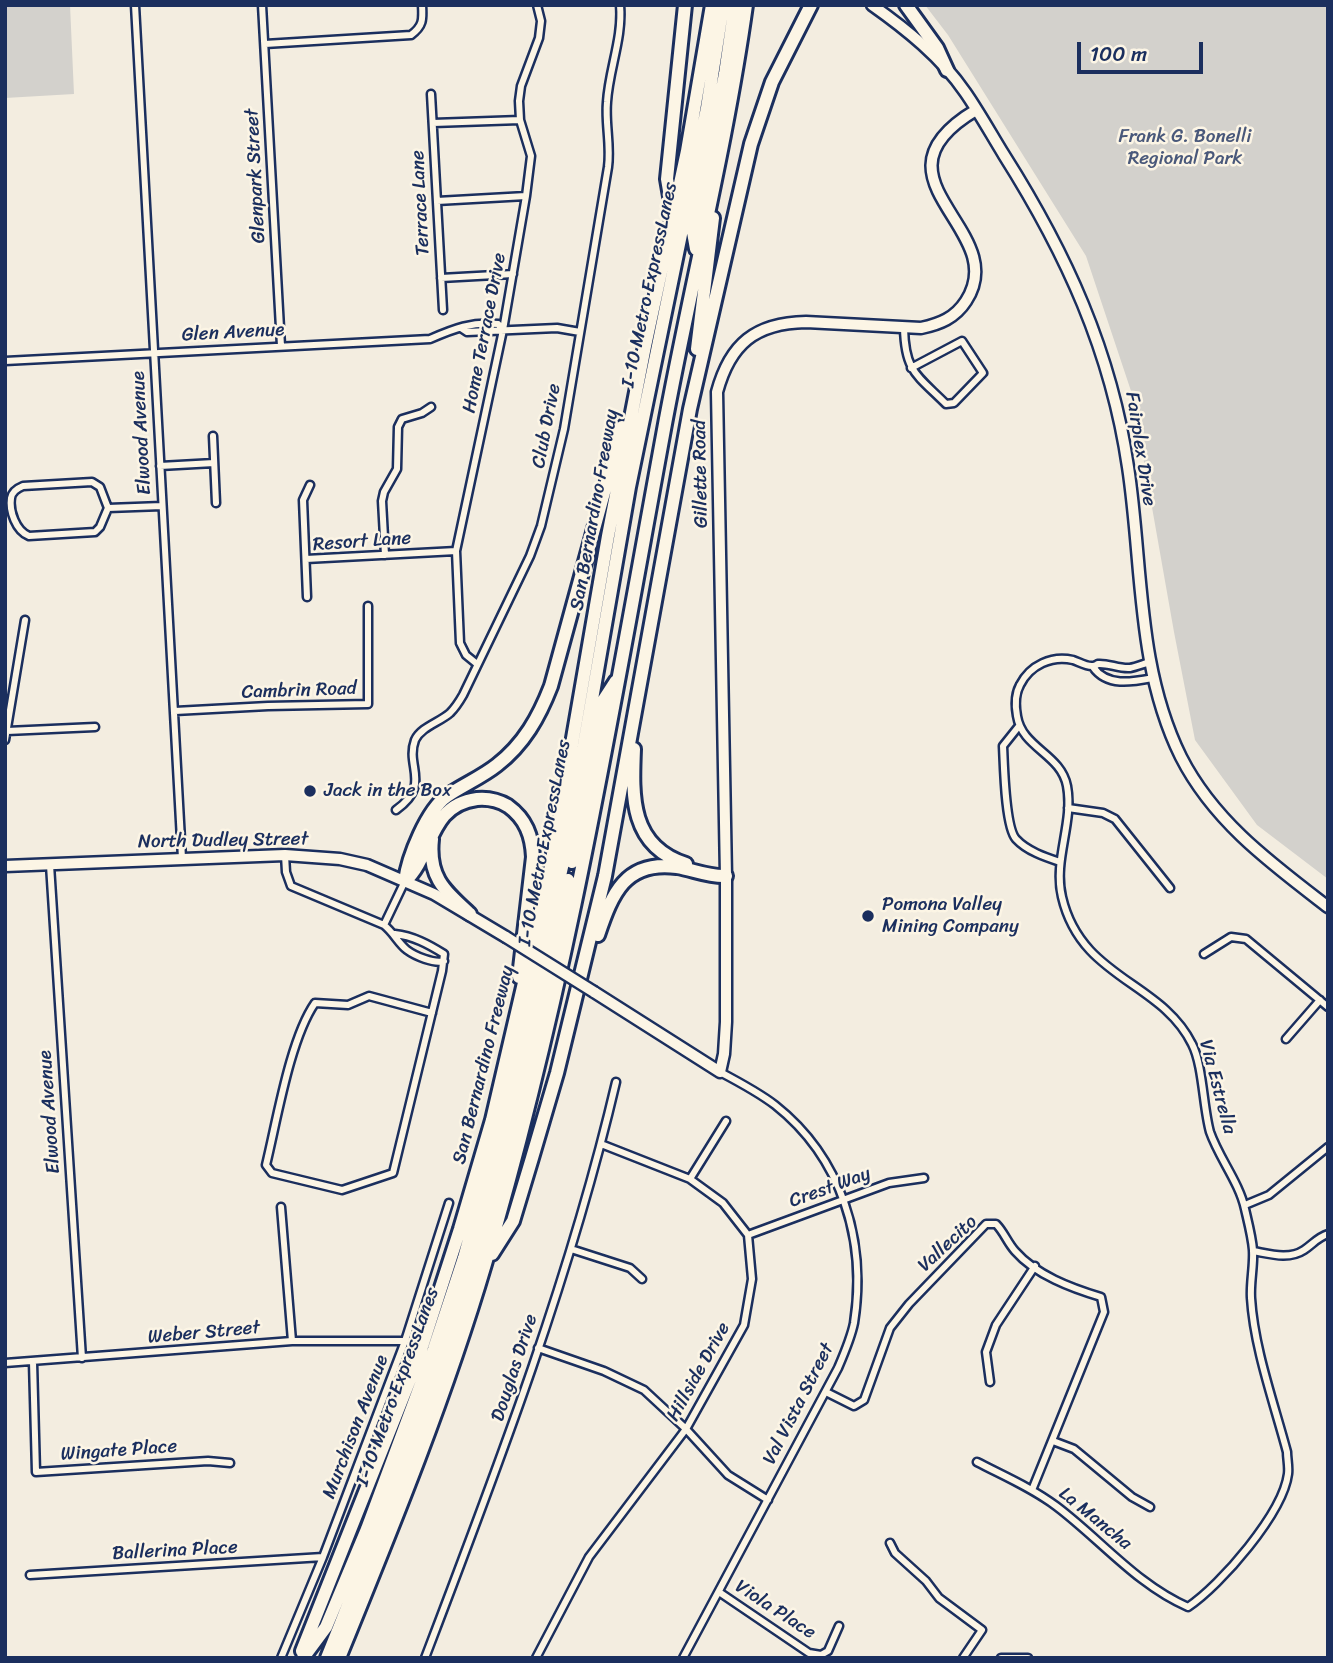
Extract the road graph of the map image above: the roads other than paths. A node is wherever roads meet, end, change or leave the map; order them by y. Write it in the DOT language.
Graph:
graph roads {
  1 [pos="135,5"];
  2 [pos="262,5"];
  3 [pos="422,5"];
  4 [pos="537,5"];
  5 [pos="620,5"];
  6 [pos="685,5"];
  7 [pos="712,5"];
  8 [pos="723,5"];
  9 [pos="735,5"];
  10 [pos="746,5"];
  11 [pos="811,5"];
  12 [pos="872,5"];
  13 [pos="906,5"];
  14 [pos="265,44"];
  15 [pos="947,71"];
  16 [pos="431,94"];
  17 [pos="976,110"];
  18 [pos="520,120"];
  19 [pos="433,124"];
  20 [pos="724,134"];
  21 [pos="526,196"];
  22 [pos="437,201"];
  23 [pos="674,215"];
  24 [pos="698,256"];
  25 [pos="513,274"];
  26 [pos="441,278"];
  27 [pos="443,310"];
  28 [pos="904,328"];
  29 [pos="503,330"];
  30 [pos="580,332"];
  31 [pos="281,346"];
  32 [pos="645,346"];
  33 [pos="153,353"];
  34 [pos="5,361"];
  35 [pos="911,368"];
  36 [pos="431,407"];
  37 [pos="690,409"];
  38 [pos="213,436"];
  39 [pos="214,463"];
  40 [pos="160,466"];
  41 [pos="310,485"];
  42 [pos="216,503"];
  43 [pos="162,506"];
  44 [pos="108,508"];
  45 [pos="456,551"];
  46 [pos="385,555"];
  47 [pos="306,559"];
  48 [pos="307,597"];
  49 [pos="368,606"];
  50 [pos="24,620"];
  51 [pos="1150,662"];
  52 [pos="477,664"];
  53 [pos="1093,667"];
  54 [pos="1118,668"];
  55 [pos="620,675"];
  56 [pos="1153,678"];
  57 [pos="1117,681"];
  58 [pos="637,694"];
  59 [pos="175,711"];
  60 [pos="1018,726"];
  61 [pos="95,727"];
  62 [pos="7,731"];
  63 [pos="5,740"];
  64 [pos="1068,808"];
  65 [pos="396,810"];
  66 [pos="434,828"];
  67 [pos="285,855"];
  68 [pos="182,858"];
  69 [pos="1060,862"];
  70 [pos="50,865"];
  71 [pos="5,866"];
  72 [pos="726,876"];
  73 [pos="405,881"];
  74 [pos="1170,888"];
  75 [pos="1328,907"];
  76 [pos="470,914"];
  77 [pos="384,925"];
  78 [pos="395,934"];
  79 [pos="421,941"];
  80 [pos="414,954"];
  81 [pos="1204,954"];
  82 [pos="444,961"];
  83 [pos="1321,1000"];
  84 [pos="574,1001"];
  85 [pos="1328,1007"];
  86 [pos="432,1013"];
  87 [pos="513,1029"];
  88 [pos="1286,1039"];
  89 [pos="720,1072"];
  90 [pos="615,1082"];
  91 [pos="726,1121"];
  92 [pos="601,1144"];
  93 [pos="1328,1147"];
  94 [pos="924,1178"];
  95 [pos="690,1179"];
  96 [pos="844,1198"];
  97 [pos="449,1203"];
  98 [pos="1245,1205"];
  99 [pos="281,1207"];
  100 [pos="1328,1234"];
  101 [pos="748,1235"];
  102 [pos="571,1249"];
  103 [pos="1253,1251"];
  104 [pos="1035,1266"];
  105 [pos="484,1267"];
  106 [pos="642,1279"];
  107 [pos="292,1341"];
  108 [pos="405,1341"];
  109 [pos="538,1348"];
  110 [pos="82,1358"];
  111 [pos="33,1362"];
  112 [pos="5,1363"];
  113 [pos="990,1382"];
  114 [pos="826,1392"];
  115 [pos="686,1429"];
  116 [pos="1053,1441"];
  117 [pos="977,1462"];
  118 [pos="230,1464"];
  119 [pos="1032,1490"];
  120 [pos="768,1500"];
  121 [pos="1150,1507"];
  122 [pos="890,1543"];
  123 [pos="323,1557"];
  124 [pos="30,1575"];
  125 [pos="719,1592"];
  126 [pos="1188,1607"];
  127 [pos="839,1626"];
  128 [pos="281,1658"];
  129 [pos="301,1658"];
  130 [pos="327,1658"];
  131 [pos="339,1658"];
  132 [pos="425,1658"];
  133 [pos="536,1658"];
  134 [pos="683,1658"];
  135 [pos="963,1658"];
  136 [pos="1001,1658"];
  137 [pos="1028,1658"];
  1 -- 33 [label="street, Elwood Avenue"];
  2 -- 14 [label="street, Glenpark Street"];
  3 -- 14 [label="street"];
  4 -- 18 [label="street, Home Terrace Drive"];
  5 -- 30 [label="street, Club Drive"];
  6 -- 23 [label="highway"];
  7 -- 23 [label="highway, San Bernardino Freeway"];
  8 -- 129 [label="highway, I-10 Metro ExpressLanes"];
  9 -- 24 [label="highway, I-10 Metro ExpressLanes"];
  10 -- 20 [label="highway"];
  11 -- 37 [label="highway"];
  12 -- 15 [label="street, Fairplex Drive"];
  13 -- 15 [label="highway"];
  14 -- 31 [label="street, Glenpark Street"];
  15 -- 17 [label="street, Fairplex Drive"];
  16 -- 19 [label="street, Terrace Lane"];
  17 -- 28 [label="street, Gillette Road"];
  17 -- 51 [label="street, Fairplex Drive"];
  18 -- 19 [label="street"];
  18 -- 21 [label="street, Home Terrace Drive"];
  19 -- 22 [label="street, Terrace Lane"];
  20 -- 24 [label="highway"];
  20 -- 37 [label="highway"];
  21 -- 22 [label="street"];
  21 -- 25 [label="street, Home Terrace Drive"];
  22 -- 26 [label="street, Terrace Lane"];
  23 -- 32 [label="highway, San Bernardino Freeway"];
  24 -- 55 [label="highway"];
  25 -- 26 [label="street"];
  25 -- 29 [label="street, Home Terrace Drive"];
  26 -- 27 [label="street, Terrace Lane"];
  28 -- 35 [label="street"];
  28 -- 72 [label="street, Gillette Road"];
  29 -- 30 [label="street, Glen Avenue"];
  29 -- 31 [label="street, Glen Avenue"];
  29 -- 45 [label="street, Home Terrace Drive"];
  30 -- 52 [label="street, Club Drive"];
  31 -- 33 [label="street, Glen Avenue"];
  32 -- 73 [label="highway"];
  32 -- 87 [label="highway, San Bernardino Freeway"];
  33 -- 34 [label="street, Glen Avenue"];
  33 -- 40 [label="street, Elwood Avenue"];
  35 -- 35 [label="street"];
  36 -- 46 [label="street"];
  37 -- 58 [label="highway"];
  38 -- 39 [label="street"];
  39 -- 40 [label="street"];
  39 -- 42 [label="street"];
  40 -- 43 [label="street, Elwood Avenue"];
  41 -- 47 [label="street"];
  43 -- 44 [label="street"];
  43 -- 59 [label="street, Elwood Avenue"];
  44 -- 44 [label="street"];
  45 -- 46 [label="street, Resort Lane"];
  45 -- 52 [label="street, Home Terrace Drive"];
  46 -- 47 [label="street, Resort Lane"];
  47 -- 48 [label="street, Resort Lane"];
  49 -- 59 [label="street, Cambrin Road"];
  50 -- 62 [label="street"];
  51 -- 54 [label="street"];
  51 -- 56 [label="street, Fairplex Drive"];
  52 -- 65 [label="street, Club Drive"];
  53 -- 54 [label="street"];
  53 -- 57 [label="street"];
  53 -- 60 [label="street"];
  54 -- 57 [label="street"];
  55 -- 105 [label="highway"];
  55 -- 130 [label="highway, I-10 Metro ExpressLanes"];
  56 -- 57 [label="street"];
  56 -- 75 [label="street, Fairplex Drive"];
  58 -- 72 [label="highway"];
  58 -- 84 [label="highway"];
  59 -- 68 [label="street, Elwood Avenue"];
  60 -- 64 [label="street, Via Estrella"];
  60 -- 69 [label="street"];
  61 -- 62 [label="street"];
  62 -- 63 [label="street"];
  64 -- 69 [label="street, Via Estrella"];
  64 -- 74 [label="street"];
  66 -- 73 [label="highway"];
  66 -- 76 [label="highway"];
  66 -- 87 [label="highway"];
  67 -- 68 [label="street, North Dudley Street"];
  67 -- 73 [label="street, North Dudley Street"];
  67 -- 77 [label="street"];
  68 -- 70 [label="street, North Dudley Street"];
  69 -- 98 [label="street, Via Estrella"];
  70 -- 71 [label="street, North Dudley Street"];
  70 -- 110 [label="street, Elwood Avenue"];
  72 -- 84 [label="highway"];
  72 -- 89 [label="street, Gillette Road"];
  73 -- 76 [label="street, North Dudley Street"];
  73 -- 77 [label="street"];
  76 -- 89 [label="street, North Dudley Street, bridge"];
  77 -- 78 [label="street"];
  78 -- 79 [label="street"];
  78 -- 80 [label="street"];
  79 -- 80 [label="street"];
  79 -- 82 [label="street"];
  80 -- 82 [label="street"];
  81 -- 83 [label="street"];
  82 -- 86 [label="street"];
  83 -- 85 [label="street"];
  83 -- 88 [label="street"];
  84 -- 105 [label="highway"];
  86 -- 86 [label="street"];
  87 -- 129 [label="highway, San Bernardino Freeway"];
  89 -- 96 [label="street, Val Vista Street"];
  90 -- 92 [label="street, Douglas Drive"];
  91 -- 95 [label="street"];
  92 -- 95 [label="street"];
  92 -- 102 [label="street, Douglas Drive"];
  93 -- 98 [label="street"];
  94 -- 96 [label="street, Crest Way"];
  95 -- 101 [label="street"];
  96 -- 101 [label="street, Crest Way"];
  96 -- 114 [label="street, Val Vista Street"];
  97 -- 108 [label="street, Murchison Avenue"];
  98 -- 103 [label="street, Via Estrella"];
  99 -- 107 [label="street"];
  100 -- 103 [label="street"];
  101 -- 115 [label="street, Hillside Drive"];
  102 -- 106 [label="street"];
  102 -- 109 [label="street, Douglas Drive"];
  103 -- 126 [label="street, Via Estrella"];
  104 -- 113 [label="street"];
  104 -- 114 [label="street, Vallecito"];
  104 -- 116 [label="street, Vallecito"];
  105 -- 131 [label="highway"];
  107 -- 108 [label="street, Weber Street"];
  107 -- 110 [label="street, Weber Street"];
  108 -- 123 [label="street, Murchison Avenue"];
  109 -- 115 [label="street"];
  109 -- 132 [label="street, Douglas Drive"];
  110 -- 111 [label="street, Weber Street"];
  111 -- 112 [label="street, Weber Street"];
  111 -- 118 [label="street, Wingate Place"];
  114 -- 120 [label="street, Val Vista Street"];
  115 -- 120 [label="street"];
  115 -- 133 [label="street, Hillside Drive"];
  116 -- 119 [label="street, Vallecito"];
  116 -- 121 [label="street"];
  117 -- 119 [label="street, La Mancha"];
  119 -- 126 [label="street, La Mancha"];
  120 -- 125 [label="street, Val Vista Street"];
  122 -- 135 [label="street"];
  123 -- 124 [label="street, Ballerina Place"];
  123 -- 128 [label="street, Murchison Avenue"];
  125 -- 127 [label="street, Viola Place"];
  125 -- 134 [label="street, Val Vista Street"];
  136 -- 137 [label="street"];
}
